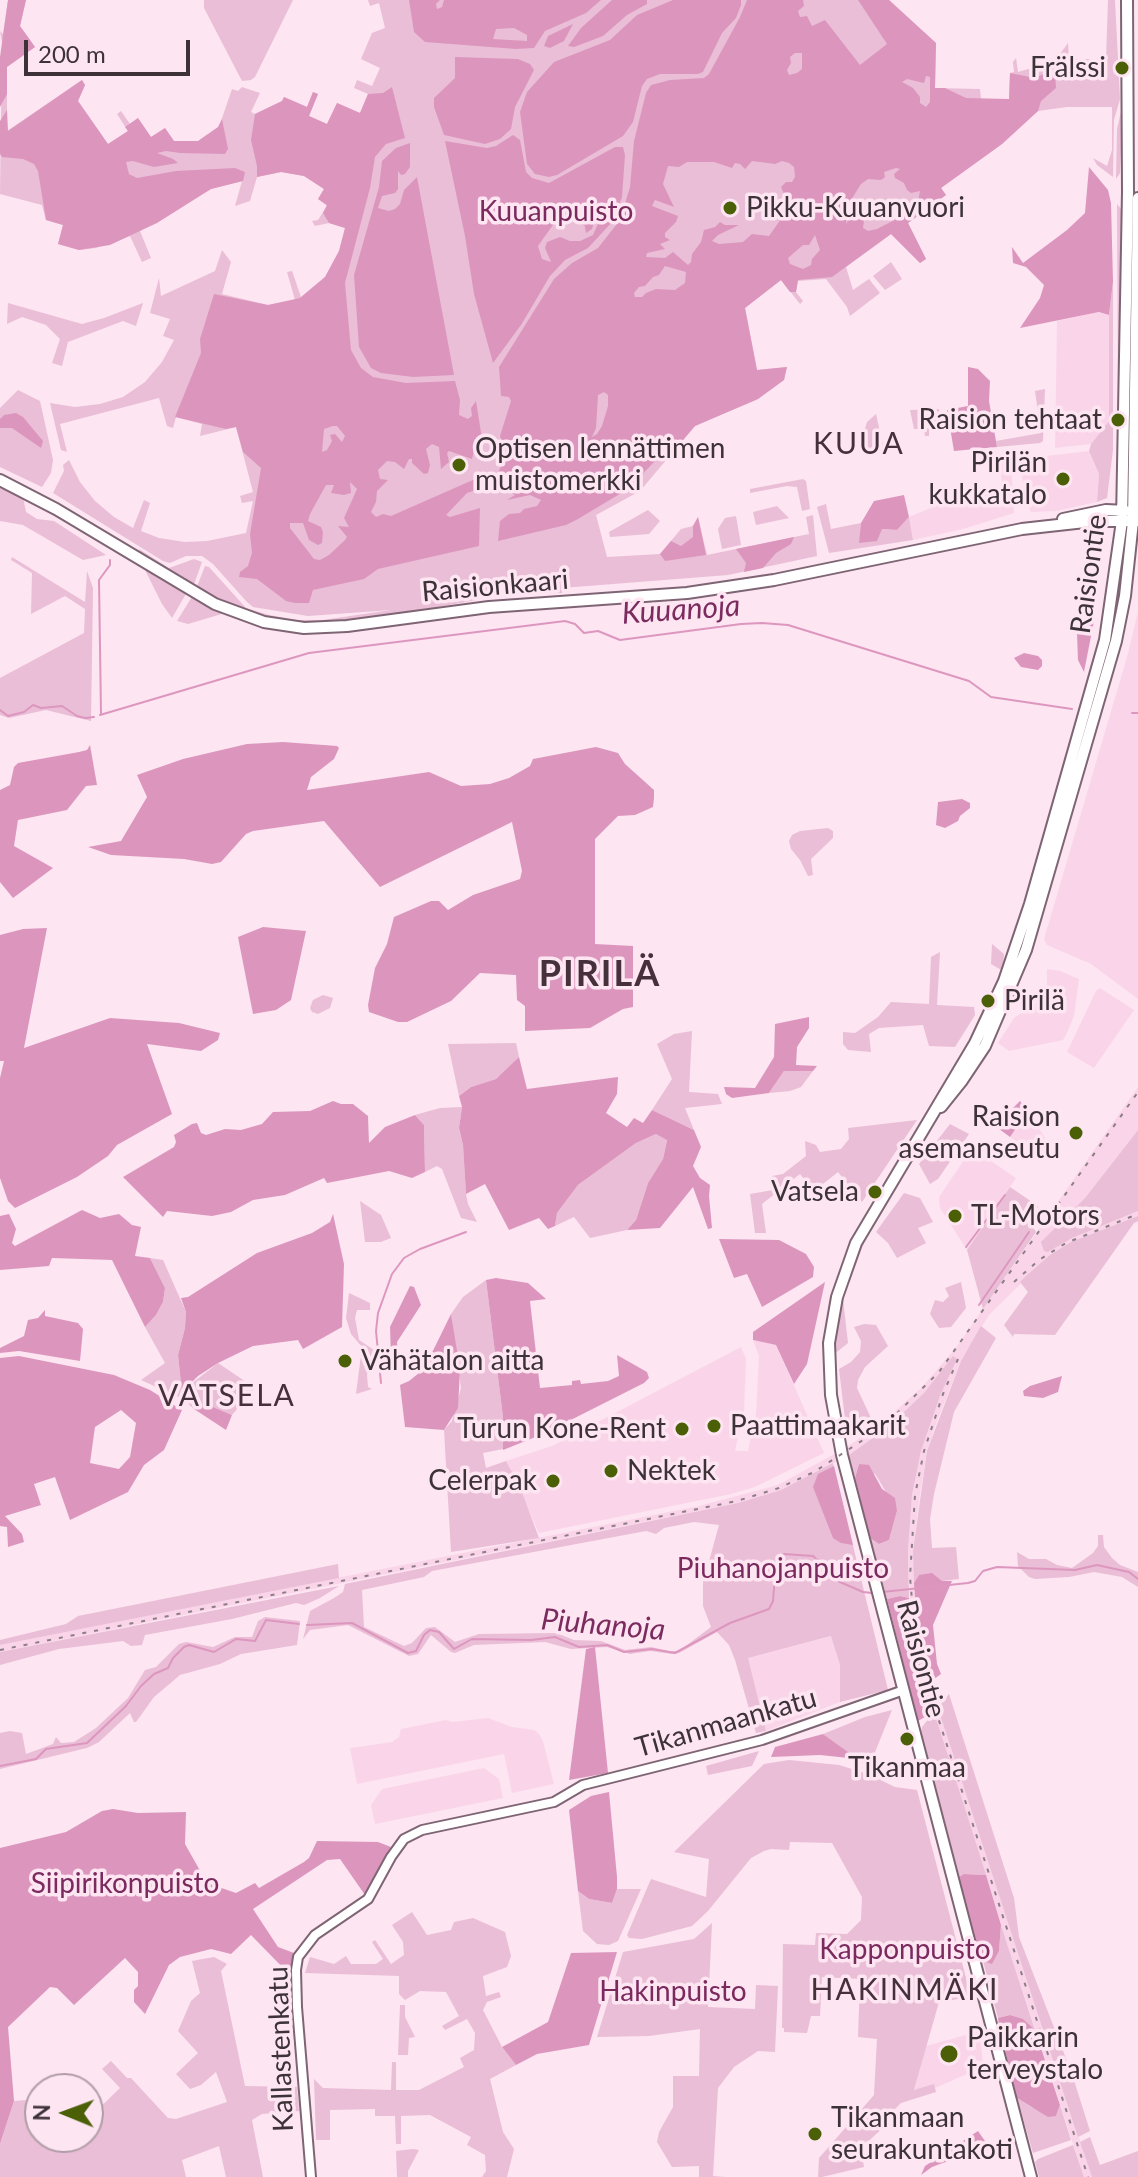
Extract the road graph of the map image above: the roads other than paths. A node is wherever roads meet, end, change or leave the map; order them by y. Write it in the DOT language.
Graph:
graph roads {
  1 [pos="1127,0"];
  2 [pos="1135,194"];
  3 [pos="0,480"];
  4 [pos="1131,516"];
  5 [pos="904,1690"];
  6 [pos="562,1799"];
  7 [pos="311,2177"];
  8 [pos="1031,2177"];
  1 -- 2 [label="main road, Raisiontie"];
  2 -- 4 [label="main road, Raisiontie"];
  3 -- 4 [label="main road, Raisionkaari"];
  4 -- 5 [label="main road, Raisiontie"];
  5 -- 6 [label="street, Tikanmaankatu"];
  5 -- 8 [label="main road, Raisiontie"];
  6 -- 7 [label="street, Kallastenkatu"];
}
